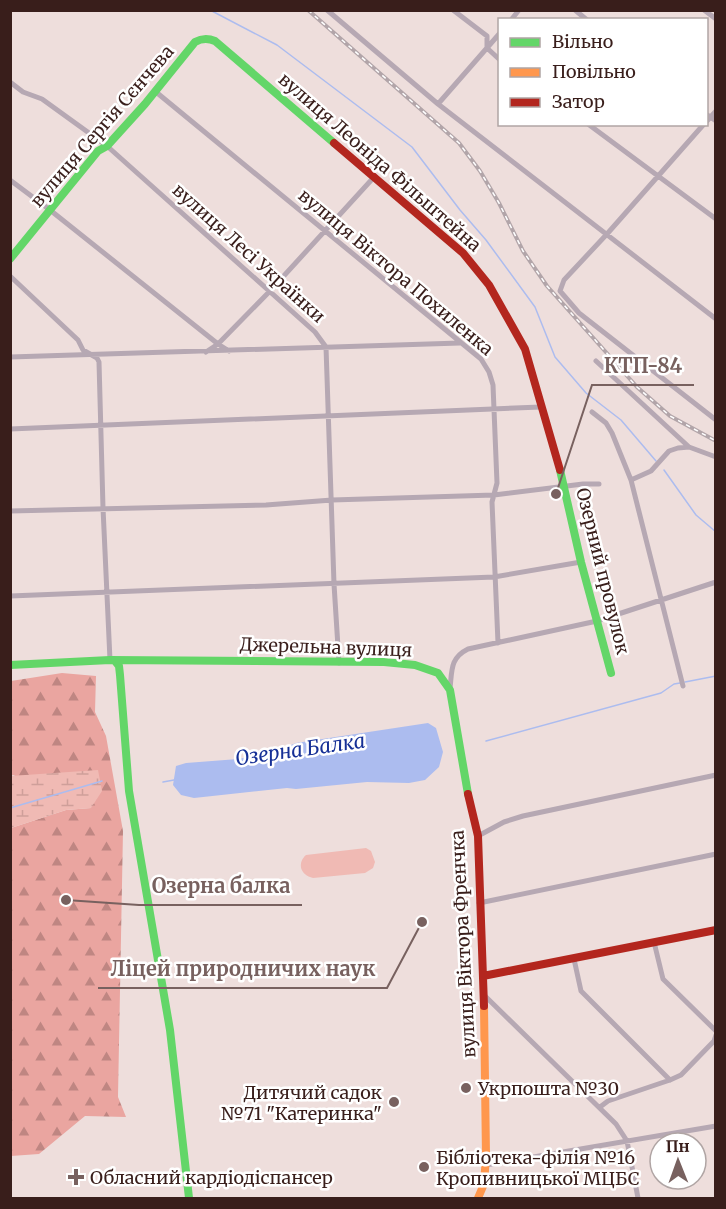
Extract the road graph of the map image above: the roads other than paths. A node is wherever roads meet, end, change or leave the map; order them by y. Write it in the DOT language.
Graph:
graph roads {
  1 [pos="327,10"];
  2 [pos="453,10"];
  3 [pos="704,10"];
  4 [pos="716,19"];
  5 [pos="498,35"];
  6 [pos="195,42"];
  7 [pos="487,48"];
  8 [pos="498,58"];
  9 [pos="10,82"];
  10 [pos="156,92"];
  11 [pos="438,104"];
  12 [pos="716,111"];
  13 [pos="709,120"];
  14 [pos="591,126"];
  15 [pos="704,126"];
  16 [pos="107,146"];
  17 [pos="375,176"];
  18 [pos="659,177"];
  19 [pos="10,180"];
  20 [pos="51,210"];
  21 [pos="716,219"];
  22 [pos="325,231"];
  23 [pos="607,234"];
  24 [pos="10,259"];
  25 [pos="10,276"];
  26 [pos="270,291"];
  27 [pos="716,319"];
  28 [pos="460,343"];
  29 [pos="218,344"];
  30 [pos="326,347"];
  31 [pos="230,351"];
  32 [pos="205,352"];
  33 [pos="93,356"];
  34 [pos="10,357"];
  35 [pos="596,361"];
  36 [pos="542,407"];
  37 [pos="494,409"];
  38 [pos="592,412"];
  39 [pos="329,416"];
  40 [pos="716,420"];
  41 [pos="100,426"];
  42 [pos="10,429"];
  43 [pos="689,447"];
  44 [pos="716,457"];
  45 [pos="631,480"];
  46 [pos="599,484"];
  47 [pos="565,486"];
  48 [pos="494,495"];
  49 [pos="332,500"];
  50 [pos="103,508"];
  51 [pos="10,511"];
  52 [pos="581,562"];
  53 [pos="494,577"];
  54 [pos="715,582"];
  55 [pos="334,584"];
  56 [pos="107,593"];
  57 [pos="10,596"];
  58 [pos="660,599"];
  59 [pos="597,621"];
  60 [pos="498,643"];
  61 [pos="113,660"];
  62 [pos="339,663"];
  63 [pos="10,665"];
  64 [pos="611,674"];
  65 [pos="683,686"];
  66 [pos="450,690"];
  67 [pos="716,775"];
  68 [pos="478,836"];
  69 [pos="716,854"];
  70 [pos="479,903"];
  71 [pos="716,930"];
  72 [pos="654,942"];
  73 [pos="574,959"];
  74 [pos="483,976"];
  75 [pos="484,995"];
  76 [pos="715,1038"];
  77 [pos="670,1080"];
  78 [pos="600,1107"];
  79 [pos="716,1126"];
  80 [pos="627,1141"];
  81 [pos="486,1166"];
  82 [pos="189,1198"];
  83 [pos="478,1198"];
  84 [pos="638,1198"];
  1 -- 11 [label="street"];
  2 -- 7 [label="street"];
  3 -- 4 [label="street"];
  5 -- 7 [label="street"];
  6 -- 10 [label="street, вулиця Сергія Сєнчева"];
  6 -- 17 [label="street, вулиця Леоніда Фільштейна"];
  7 -- 8 [label="street"];
  7 -- 11 [label="street"];
  9 -- 16 [label="street, вулиця Лесі Українки"];
  10 -- 16 [label="street, вулиця Сергія Сєнчева"];
  10 -- 22 [label="street, вулиця Віктора Похиленка"];
  11 -- 23 [label="street"];
  12 -- 13 [label="street"];
  14 -- 18 [label="street"];
  15 -- 18 [label="street"];
  16 -- 20 [label="street, вулиця Сергія Сєнчева"];
  16 -- 26 [label="street, вулиця Лесі Українки"];
  17 -- 22 [label="street"];
  17 -- 36 [label="street, вулиця Леоніда Фільштейна"];
  18 -- 21 [label="street"];
  18 -- 23 [label="street"];
  19 -- 20 [label="street"];
  20 -- 24 [label="street, вулиця Сергія Сєнчева"];
  20 -- 29 [label="street"];
  22 -- 26 [label="street"];
  22 -- 28 [label="street, вулиця Віктора Похиленка"];
  23 -- 27 [label="street"];
  23 -- 40 [label="street"];
  25 -- 33 [label="street"];
  26 -- 29 [label="street"];
  26 -- 30 [label="street, вулиця Лесі Українки"];
  28 -- 30 [label="street"];
  28 -- 37 [label="street, вулиця Віктора Похиленка"];
  29 -- 31 [label="street"];
  29 -- 32 [label="street"];
  30 -- 31 [label="street"];
  30 -- 39 [label="street, вулиця Лесі Українки"];
  31 -- 32 [label="street"];
  32 -- 33 [label="street"];
  33 -- 34 [label="street"];
  33 -- 41 [label="street"];
  35 -- 43 [label="street"];
  36 -- 37 [label="street"];
  36 -- 47 [label="street, Озерний провулок"];
  37 -- 39 [label="street"];
  37 -- 48 [label="street, вулиця Віктора Похиленка"];
  38 -- 45 [label="street"];
  39 -- 41 [label="street"];
  39 -- 49 [label="street, вулиця Лесі Українки"];
  41 -- 42 [label="street"];
  41 -- 50 [label="street"];
  43 -- 44 [label="street"];
  43 -- 45 [label="street"];
  45 -- 58 [label="street"];
  46 -- 47 [label="street"];
  47 -- 48 [label="street"];
  47 -- 52 [label="street, Озерний провулок"];
  48 -- 49 [label="street"];
  48 -- 53 [label="street, вулиця Віктора Похиленка"];
  49 -- 50 [label="street"];
  49 -- 55 [label="street, вулиця Лесі Українки"];
  50 -- 51 [label="street"];
  50 -- 56 [label="street"];
  52 -- 53 [label="street"];
  52 -- 59 [label="street, Озерний провулок"];
  53 -- 55 [label="street"];
  53 -- 60 [label="street, вулиця Віктора Похиленка"];
  54 -- 58 [label="street"];
  55 -- 56 [label="street"];
  55 -- 62 [label="street, вулиця Лесі Українки"];
  56 -- 57 [label="street"];
  56 -- 61 [label="street"];
  58 -- 59 [label="street"];
  58 -- 65 [label="street"];
  59 -- 60 [label="street"];
  59 -- 64 [label="street, Озерний провулок"];
  60 -- 66 [label="street"];
  61 -- 62 [label="street, Джерельна вулиця"];
  61 -- 63 [label="street, Джерельна вулиця"];
  61 -- 82 [label="street"];
  62 -- 66 [label="street, Джерельна вулиця"];
  66 -- 68 [label="street, вулиця Віктора Френчка"];
  67 -- 68 [label="street"];
  68 -- 70 [label="street, вулиця Віктора Френчка"];
  69 -- 70 [label="street"];
  70 -- 74 [label="street, вулиця Віктора Френчка"];
  71 -- 72 [label="street"];
  72 -- 73 [label="street"];
  72 -- 76 [label="street"];
  73 -- 74 [label="street"];
  73 -- 77 [label="street"];
  74 -- 75 [label="street, вулиця Віктора Френчка"];
  75 -- 78 [label="street"];
  75 -- 81 [label="street, вулиця Віктора Френчка"];
  76 -- 77 [label="street"];
  77 -- 78 [label="street"];
  78 -- 80 [label="street"];
  79 -- 80 [label="street"];
  80 -- 81 [label="street"];
  80 -- 84 [label="street"];
  81 -- 83 [label="street, вулиця Віктора Френчка"];
}
